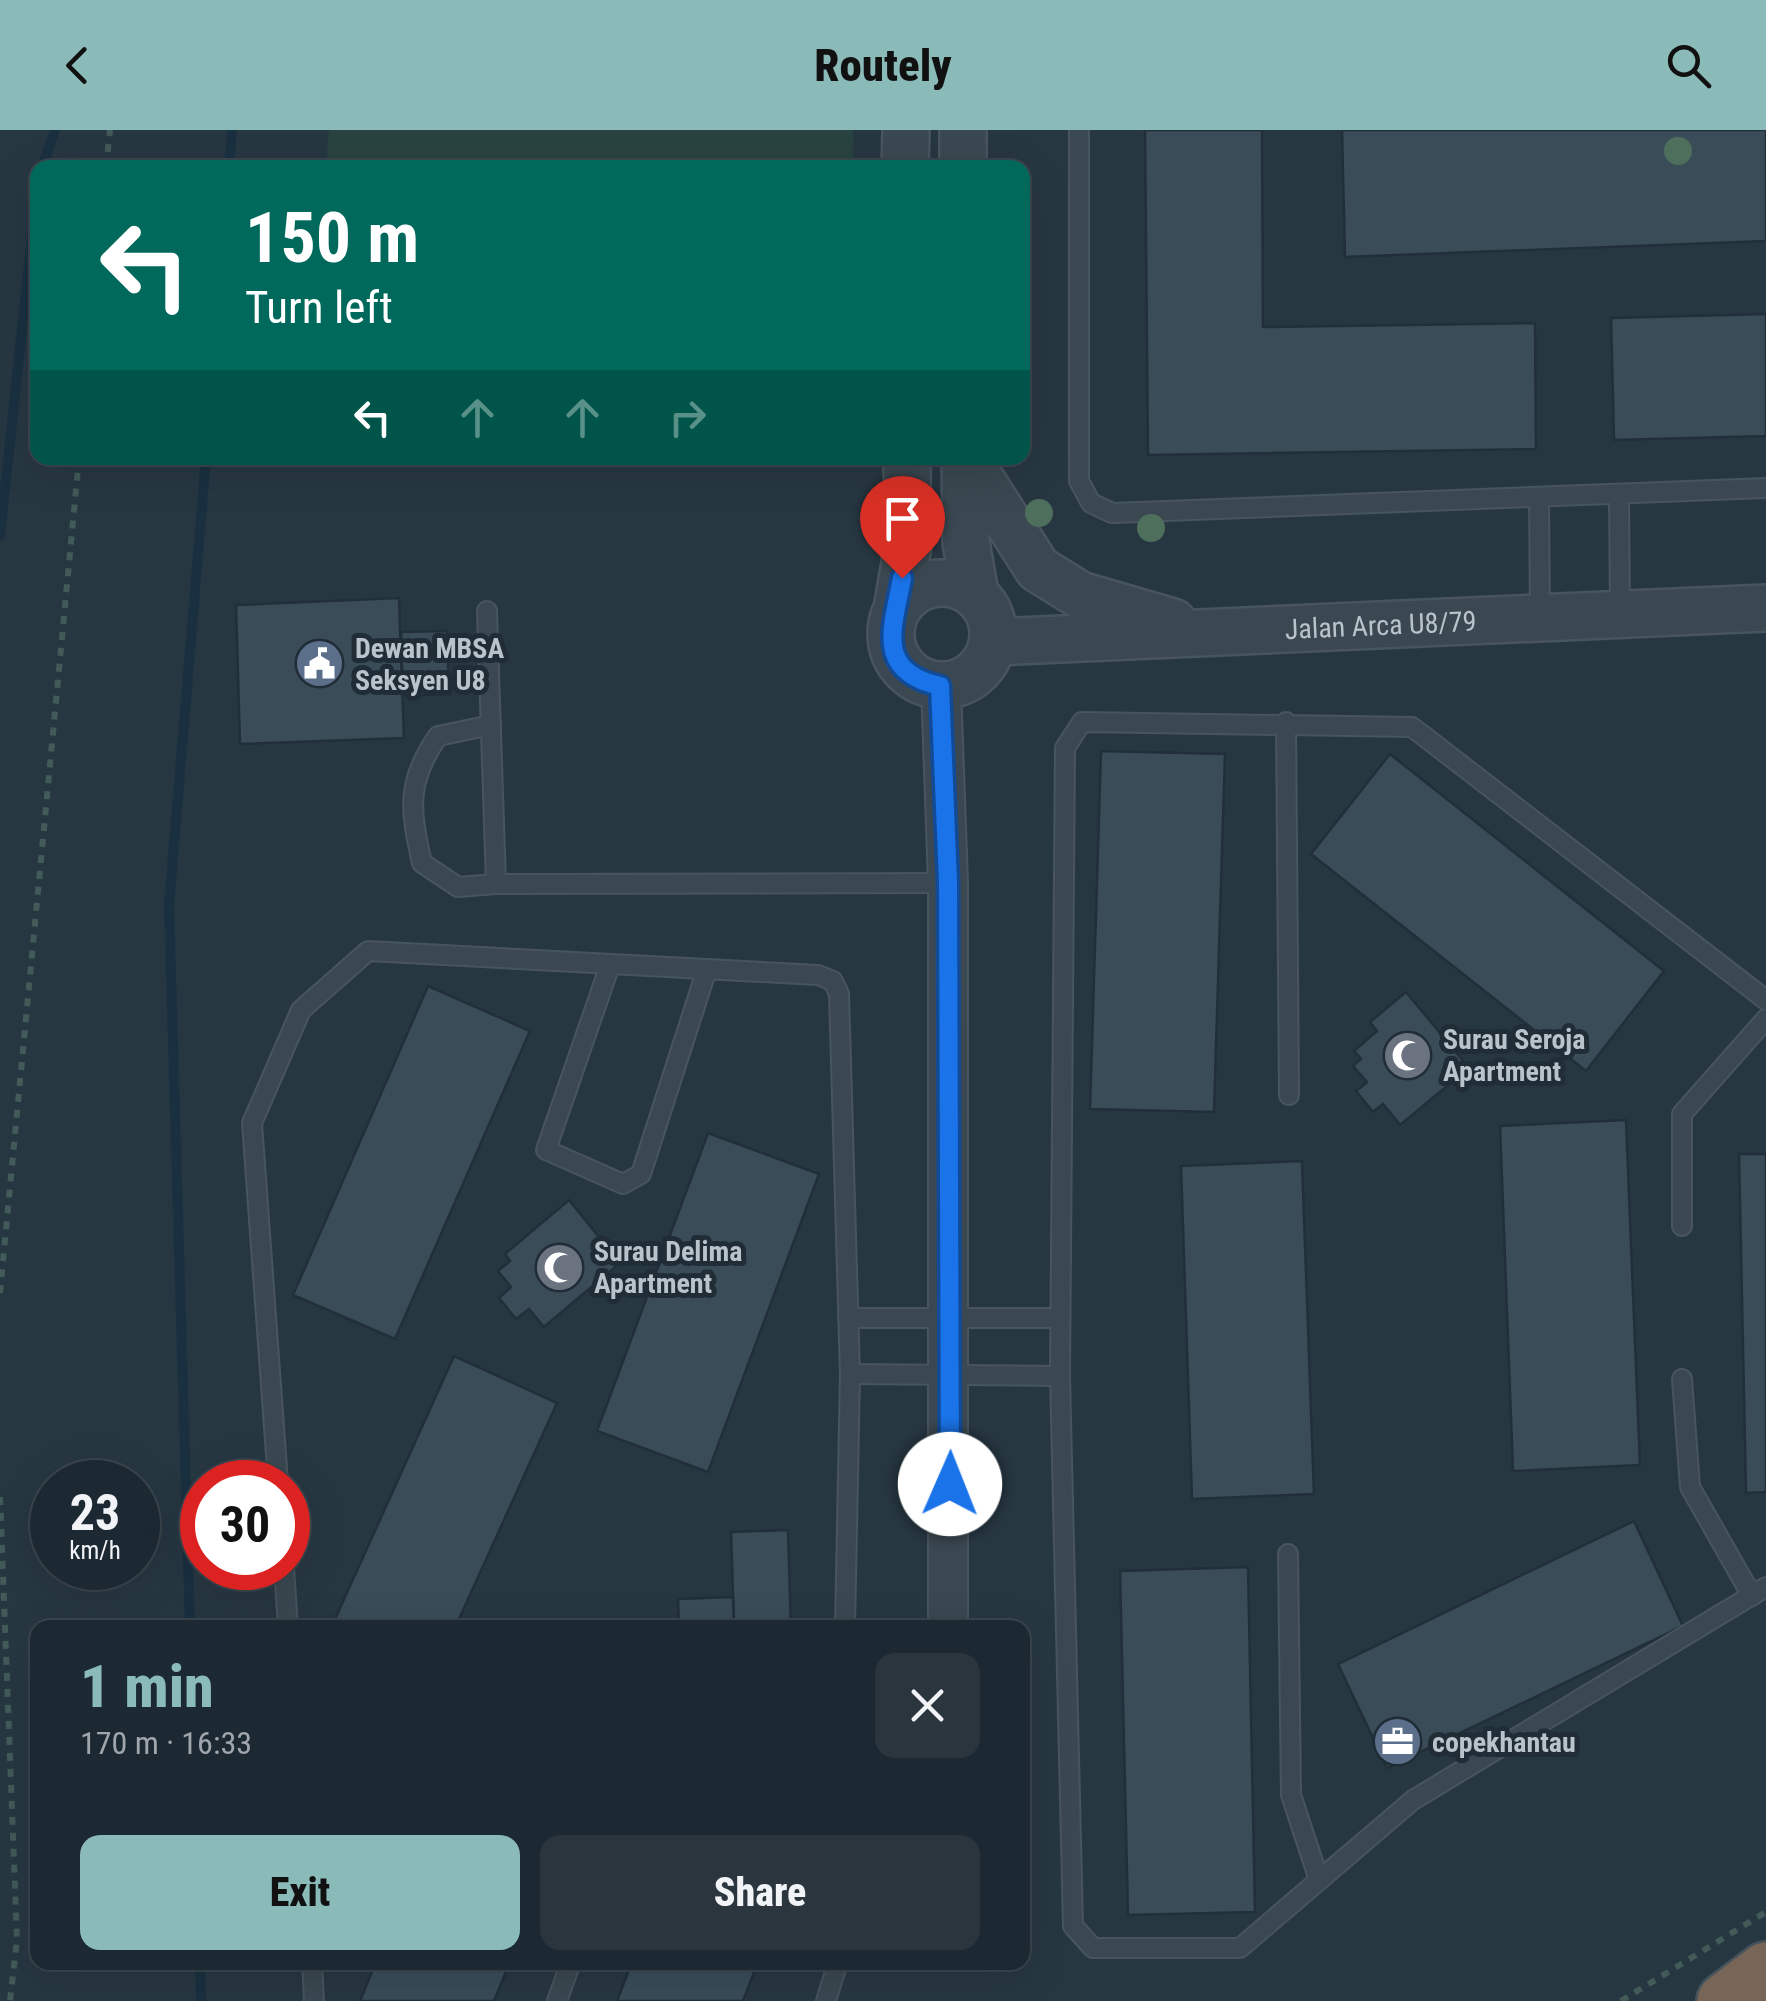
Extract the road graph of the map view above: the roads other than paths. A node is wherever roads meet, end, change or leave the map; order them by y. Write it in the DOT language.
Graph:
graph roads {
  1 [pos="906,130"];
  2 [pos="963,130"];
  3 [pos="1079,130"];
  4 [pos="905,160"];
  5 [pos="963,160"];
  6 [pos="907,465"];
  7 [pos="966,465"];
  8 [pos="971,465"];
  9 [pos="1766,488"];
  10 [pos="1619,494"];
  11 [pos="1540,496"];
  12 [pos="975,594"];
  13 [pos="1766,608"];
  14 [pos="897,609"];
  15 [pos="486,611"];
  16 [pos="1620,614"];
  17 [pos="1540,618"];
  18 [pos="1208,632"];
  19 [pos="993,642"];
  20 [pos="940,686"];
  21 [pos="1286,722"];
  22 [pos="491,726"];
  23 [pos="948,882"];
  24 [pos="496,884"];
  25 [pos="610,965"];
  26 [pos="706,972"];
  27 [pos="1766,1000"];
  28 [pos="1766,1019"];
  29 [pos="1289,1094"];
  30 [pos="1682,1226"];
  31 [pos="950,1317"];
  32 [pos="848,1318"];
  33 [pos="1060,1318"];
  34 [pos="850,1374"];
  35 [pos="952,1376"];
  36 [pos="1060,1376"];
  37 [pos="1682,1378"];
  38 [pos="276,1460"];
  39 [pos="1288,1554"];
  40 [pos="285,1590"];
  41 [pos="1759,1591"];
  42 [pos="287,1620"];
  43 [pos="845,1620"];
  44 [pos="948,1620"];
  45 [pos="1319,1880"];
  46 [pos="312,1970"];
  47 [pos="569,1970"];
  48 [pos="836,1970"];
  49 [pos="1766,1970"];
  50 [pos="314,2001"];
  51 [pos="557,2001"];
  52 [pos="826,2001"];
  53 [pos="1725,2001"];
  1 -- 4 [label="street"];
  2 -- 5 [label="street"];
  3 -- 11 [label="lane"];
  6 -- 14 [label="street"];
  7 -- 12 [label="street"];
  8 -- 18 [label="street"];
  9 -- 10 [label="lane"];
  10 -- 11 [label="lane"];
  10 -- 16 [label="lane"];
  11 -- 17 [label="lane"];
  12 -- 14 [label="street"];
  12 -- 19 [label="street"];
  13 -- 16 [label="street, Jalan Arca U8/79"];
  14 -- 20 [label="street"];
  15 -- 22 [label="lane"];
  16 -- 17 [label="street, Jalan Arca U8/79"];
  17 -- 18 [label="street, Jalan Arca U8/79"];
  18 -- 19 [label="street, Jalan Arca U8/79"];
  19 -- 20 [label="street"];
  20 -- 23 [label="street"];
  21 -- 27 [label="lane"];
  21 -- 29 [label="lane"];
  21 -- 33 [label="lane"];
  22 -- 24 [label="lane"];
  22 -- 24 [label="lane"];
  23 -- 24 [label="lane"];
  23 -- 31 [label="street"];
  25 -- 26 [label="lane"];
  25 -- 26 [label="lane"];
  25 -- 38 [label="lane"];
  26 -- 32 [label="lane"];
  28 -- 30 [label="lane"];
  31 -- 32 [label="lane"];
  31 -- 33 [label="lane"];
  31 -- 35 [label="street"];
  32 -- 34 [label="lane"];
  33 -- 36 [label="lane"];
  34 -- 35 [label="lane"];
  34 -- 43 [label="lane"];
  35 -- 36 [label="lane"];
  35 -- 44 [label="street"];
  36 -- 45 [label="lane"];
  37 -- 41 [label="lane"];
  39 -- 45 [label="lane"];
  40 -- 42 [label="lane"];
  41 -- 45 [label="lane"];
  46 -- 50 [label="lane"];
  47 -- 51 [label="lane"];
  48 -- 52 [label="lane"];
  49 -- 53 [label="highway"];
}
